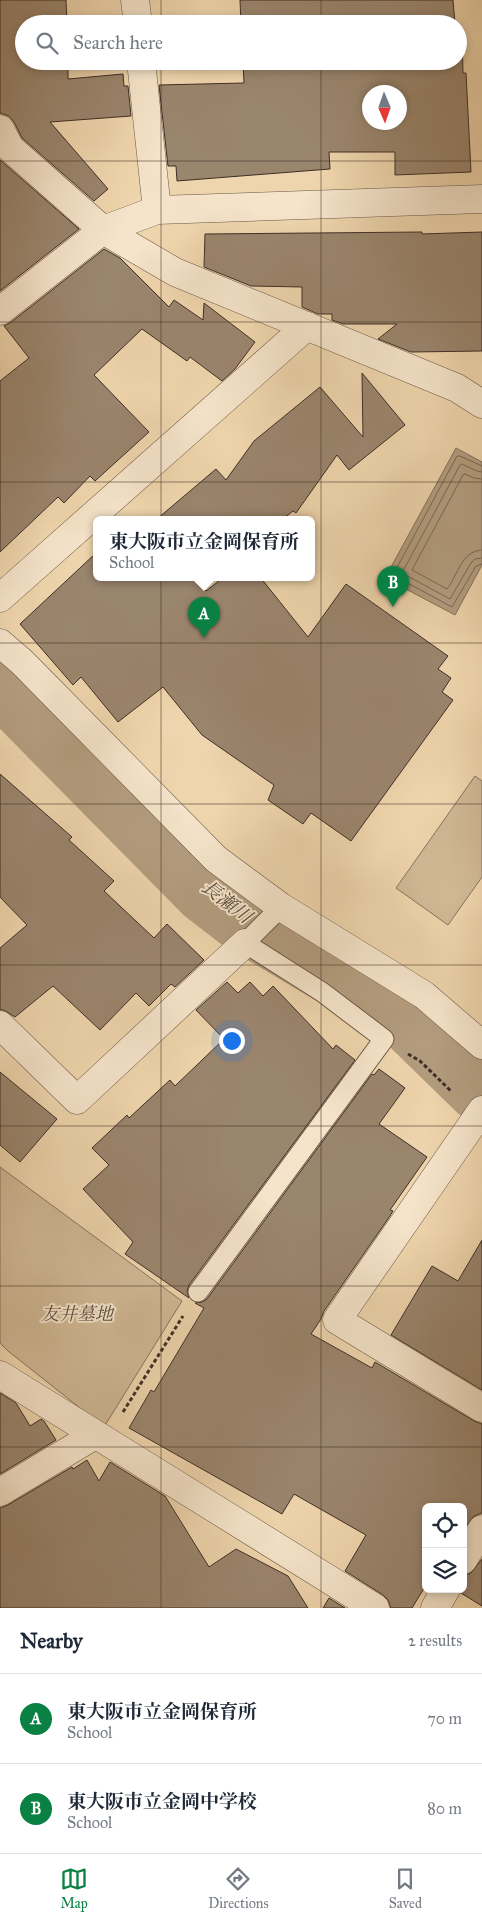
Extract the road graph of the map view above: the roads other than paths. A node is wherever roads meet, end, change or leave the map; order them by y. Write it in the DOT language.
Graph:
graph roads {
  1 [pos="135,0"];
  2 [pos="137,15"];
  3 [pos="143,70"];
  4 [pos="0,129"];
  5 [pos="482,199"];
  6 [pos="157,210"];
  7 [pos="103,230"];
  8 [pos="0,311"];
  9 [pos="307,326"];
  10 [pos="482,404"];
  11 [pos="0,598"];
  12 [pos="0,643"];
  13 [pos="274,914"];
  14 [pos="249,940"];
  15 [pos="0,1024"];
  16 [pos="482,1045"];
  17 [pos="480,1113"];
  18 [pos="198,1292"];
  19 [pos="0,1375"];
  20 [pos="482,1408"];
  21 [pos="100,1438"];
  22 [pos="0,1492"];
  23 [pos="482,1529"];
  24 [pos="467,1553"];
  25 [pos="444,1593"];
  26 [pos="375,1608"];
  27 [pos="435,1608"];
  1 -- 2 [label="street"];
  3 -- 6 [label="street"];
  4 -- 7 [label="street"];
  5 -- 6 [label="street"];
  6 -- 7 [label="street"];
  7 -- 8 [label="street"];
  7 -- 9 [label="street"];
  9 -- 10 [label="street"];
  9 -- 11 [label="street"];
  12 -- 13 [label="street"];
  13 -- 14 [label="lane"];
  13 -- 16 [label="street"];
  14 -- 15 [label="street"];
  14 -- 18 [label="lane"];
  17 -- 20 [label="street"];
  19 -- 21 [label="street"];
  21 -- 22 [label="street"];
  21 -- 26 [label="street"];
  23 -- 24 [label="street"];
  25 -- 27 [label="street"];
}
